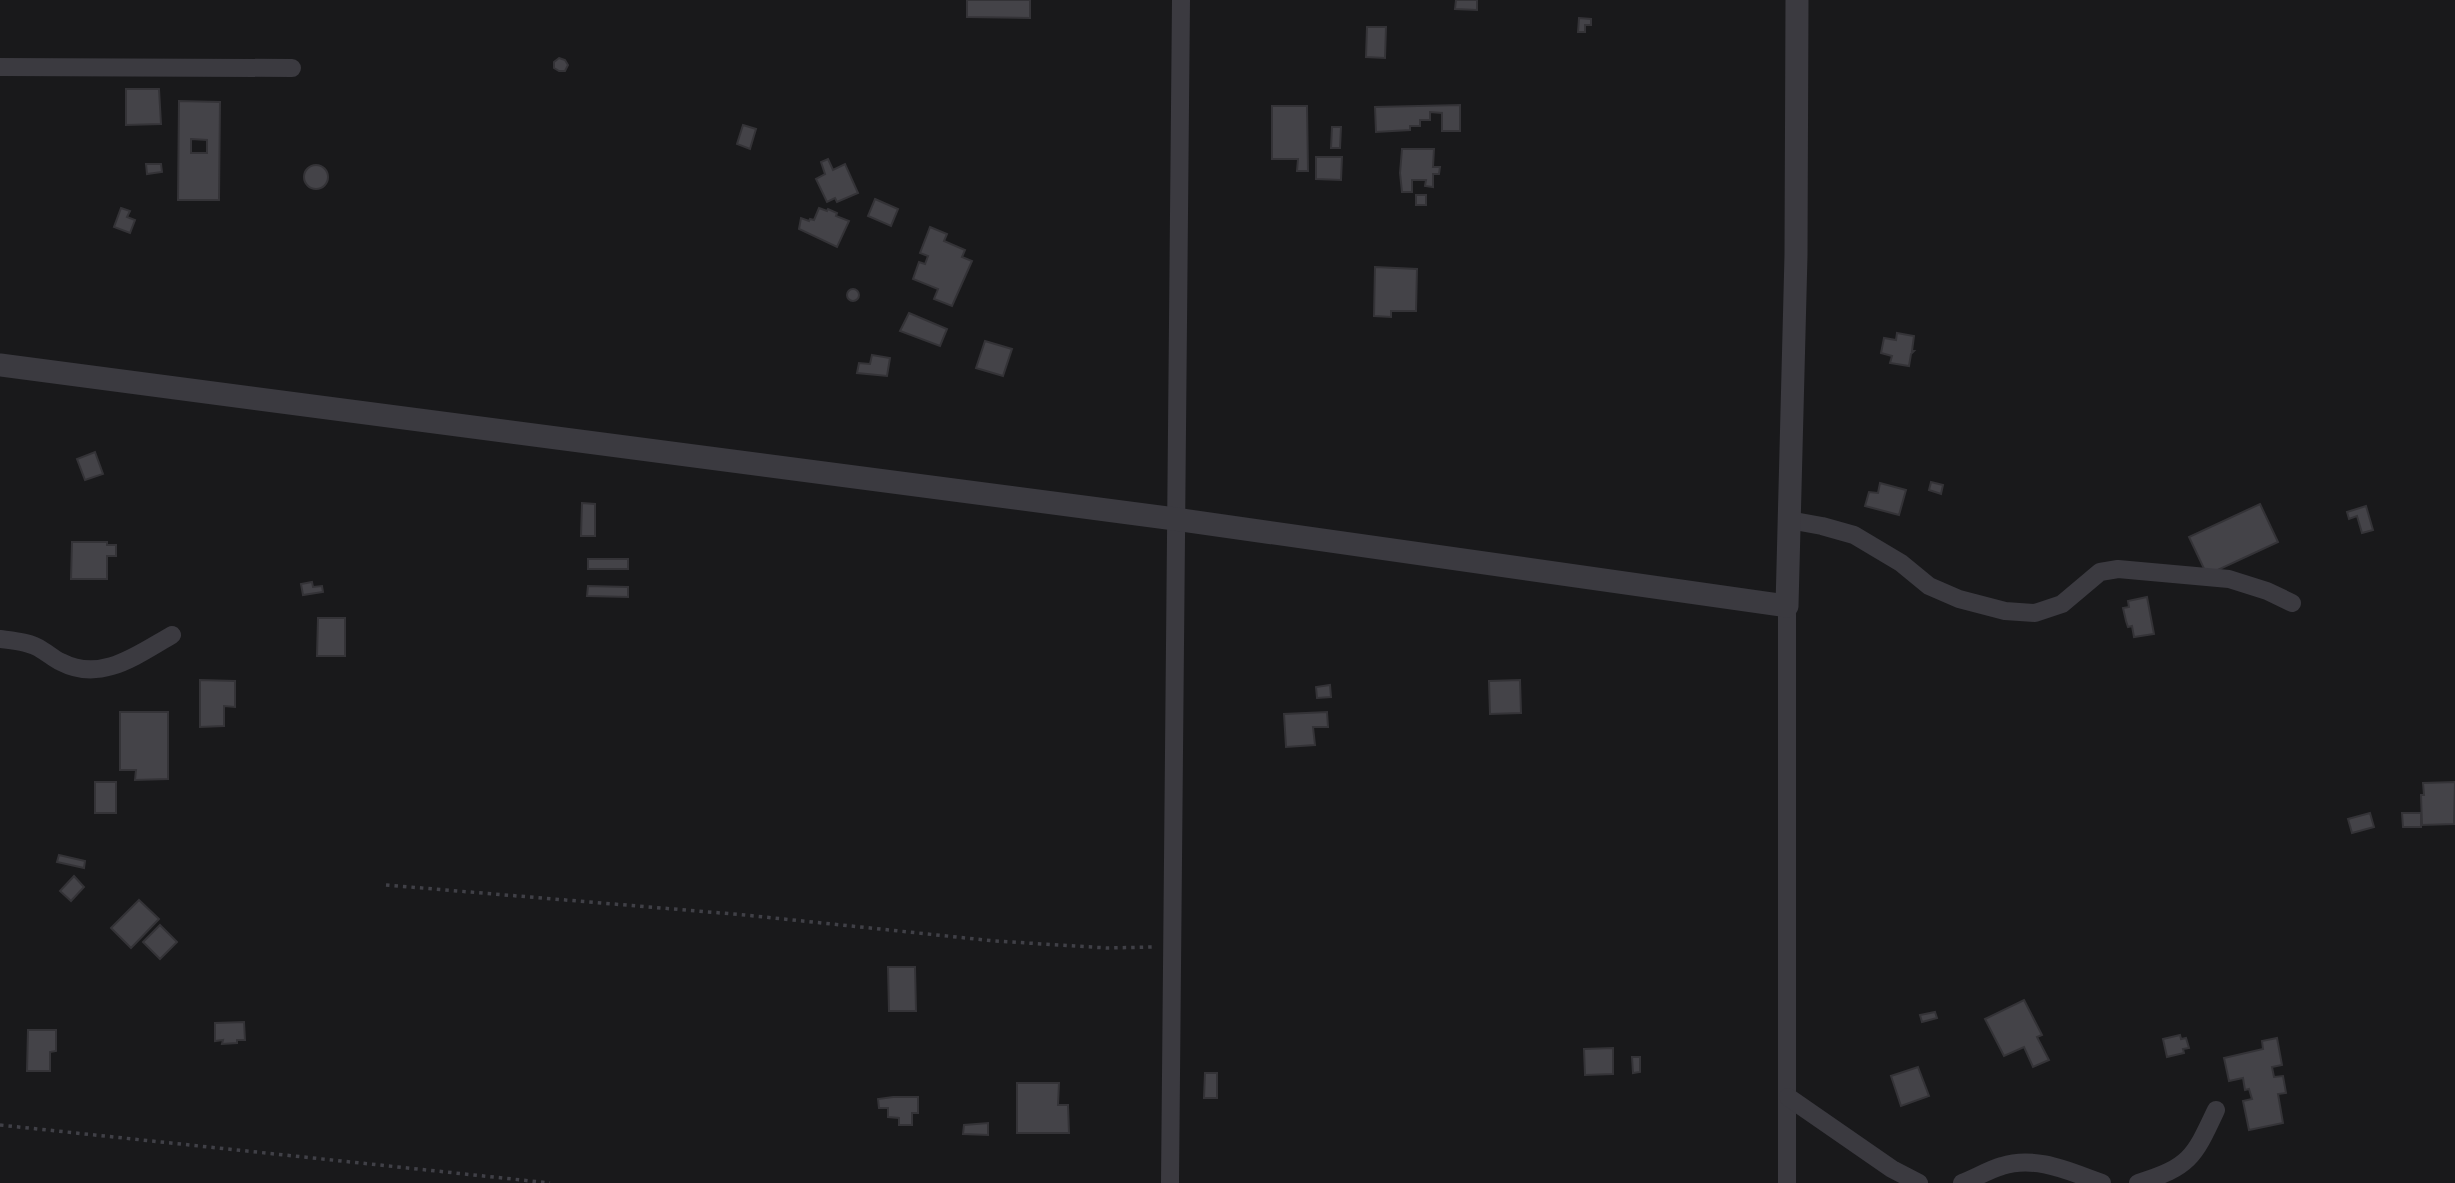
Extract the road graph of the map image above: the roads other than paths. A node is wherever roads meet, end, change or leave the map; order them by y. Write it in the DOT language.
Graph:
graph roads {
  1 [pos="1181,0"];
  2 [pos="1797,0"];
  3 [pos="0,67"];
  4 [pos="292,68"];
  5 [pos="0,365"];
  6 [pos="1175,519"];
  7 [pos="1789,520"];
  8 [pos="2292,603"];
  9 [pos="1787,606"];
  10 [pos="172,635"];
  11 [pos="0,639"];
  12 [pos="1788,1097"];
  13 [pos="2217,1110"];
  14 [pos="1170,1183"];
  15 [pos="1787,1183"];
  16 [pos="1919,1183"];
  17 [pos="1962,1183"];
  18 [pos="2102,1183"];
  19 [pos="2138,1183"];
  1 -- 6 [label="street"];
  2 -- 7 [label="street"];
  3 -- 4 [label="street"];
  5 -- 6 [label="street"];
  6 -- 9 [label="street"];
  6 -- 14 [label="street"];
  7 -- 8 [label="street"];
  7 -- 9 [label="street"];
  9 -- 12 [label="street"];
  10 -- 11 [label="street"];
  12 -- 15 [label="street"];
  12 -- 16 [label="street"];
  13 -- 19 [label="street"];
  17 -- 18 [label="street"];
}
